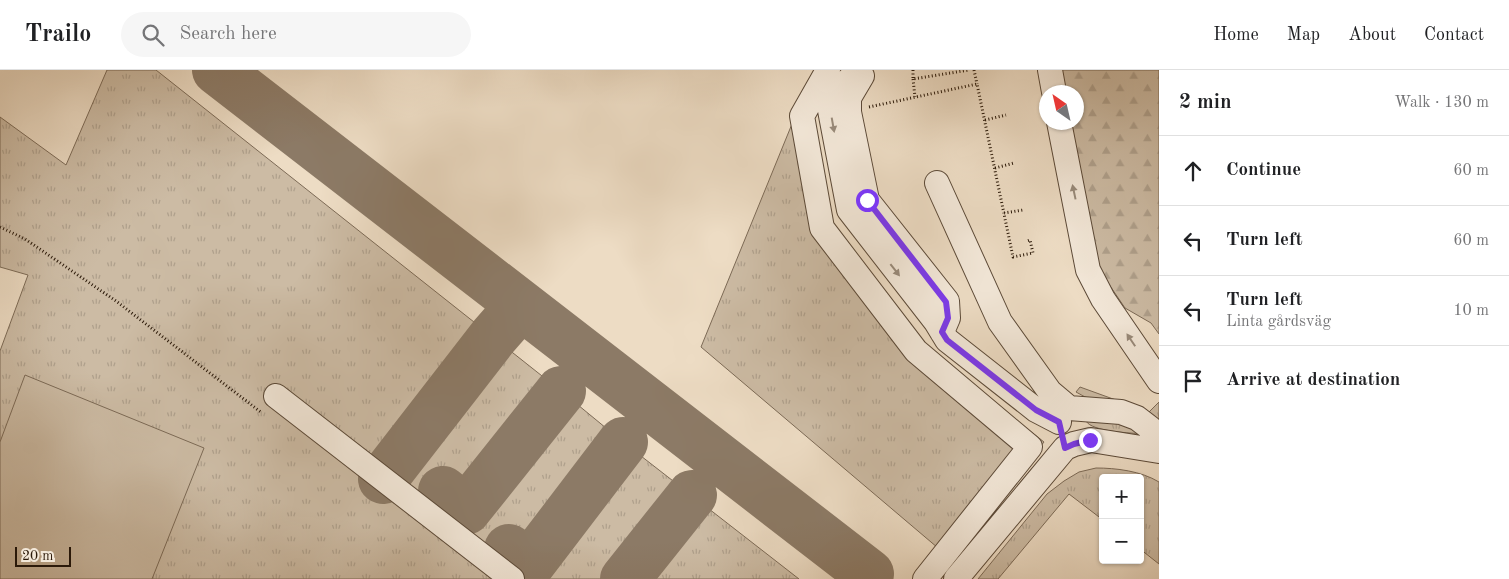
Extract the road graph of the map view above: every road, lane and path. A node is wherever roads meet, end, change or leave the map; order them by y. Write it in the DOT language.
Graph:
graph roads {
  1 [pos="828,70"];
  2 [pos="859,70"];
  3 [pos="865,70"];
  4 [pos="913,70"];
  5 [pos="969,70"];
  6 [pos="974,70"];
  7 [pos="1050,70"];
  8 [pos="913,80"];
  9 [pos="977,84"];
  10 [pos="1053,85"];
  11 [pos="915,97"];
  12 [pos="849,112"];
  13 [pos="1006,115"];
  14 [pos="984,120"];
  15 [pos="1062,130"];
  16 [pos="1014,163"];
  17 [pos="994,168"];
  18 [pos="937,182"];
  19 [pos="1023,210"];
  20 [pos="1004,213"];
  21 [pos="0,227"];
  22 [pos="1027,240"];
  23 [pos="942,332"];
  24 [pos="1159,381"];
  25 [pos="270,406"];
  26 [pos="1064,415"];
  27 [pos="1159,441"];
  28 [pos="1065,448"];
  29 [pos="1159,451"];
  30 [pos="512,579"];
  31 [pos="925,579"];
  32 [pos="956,579"];
  1 -- 31 [label="street"];
  2 -- 23 [label="street, one-way"];
  3 -- 12 [label="street"];
  4 -- 8 [label="path"];
  5 -- 8 [label="path"];
  6 -- 9 [label="path"];
  7 -- 10 [label="street"];
  8 -- 11 [label="path"];
  9 -- 11 [label="path"];
  9 -- 14 [label="path"];
  11 -- 12 [label="path"];
  12 -- 23 [label="street"];
  13 -- 14 [label="path"];
  14 -- 17 [label="path"];
  24 -- 15 [label="street, one-way"];
  16 -- 17 [label="path"];
  17 -- 20 [label="path"];
  18 -- 26 [label="street"];
  19 -- 20 [label="path"];
  20 -- 22 [label="path"];
  21 -- 25 [label="path"];
  23 -- 26 [label="street"];
  25 -- 30 [label="street"];
  26 -- 27 [label="street"];
  26 -- 28 [label="street"];
  28 -- 29 [label="street"];
  28 -- 32 [label="street"];
}
